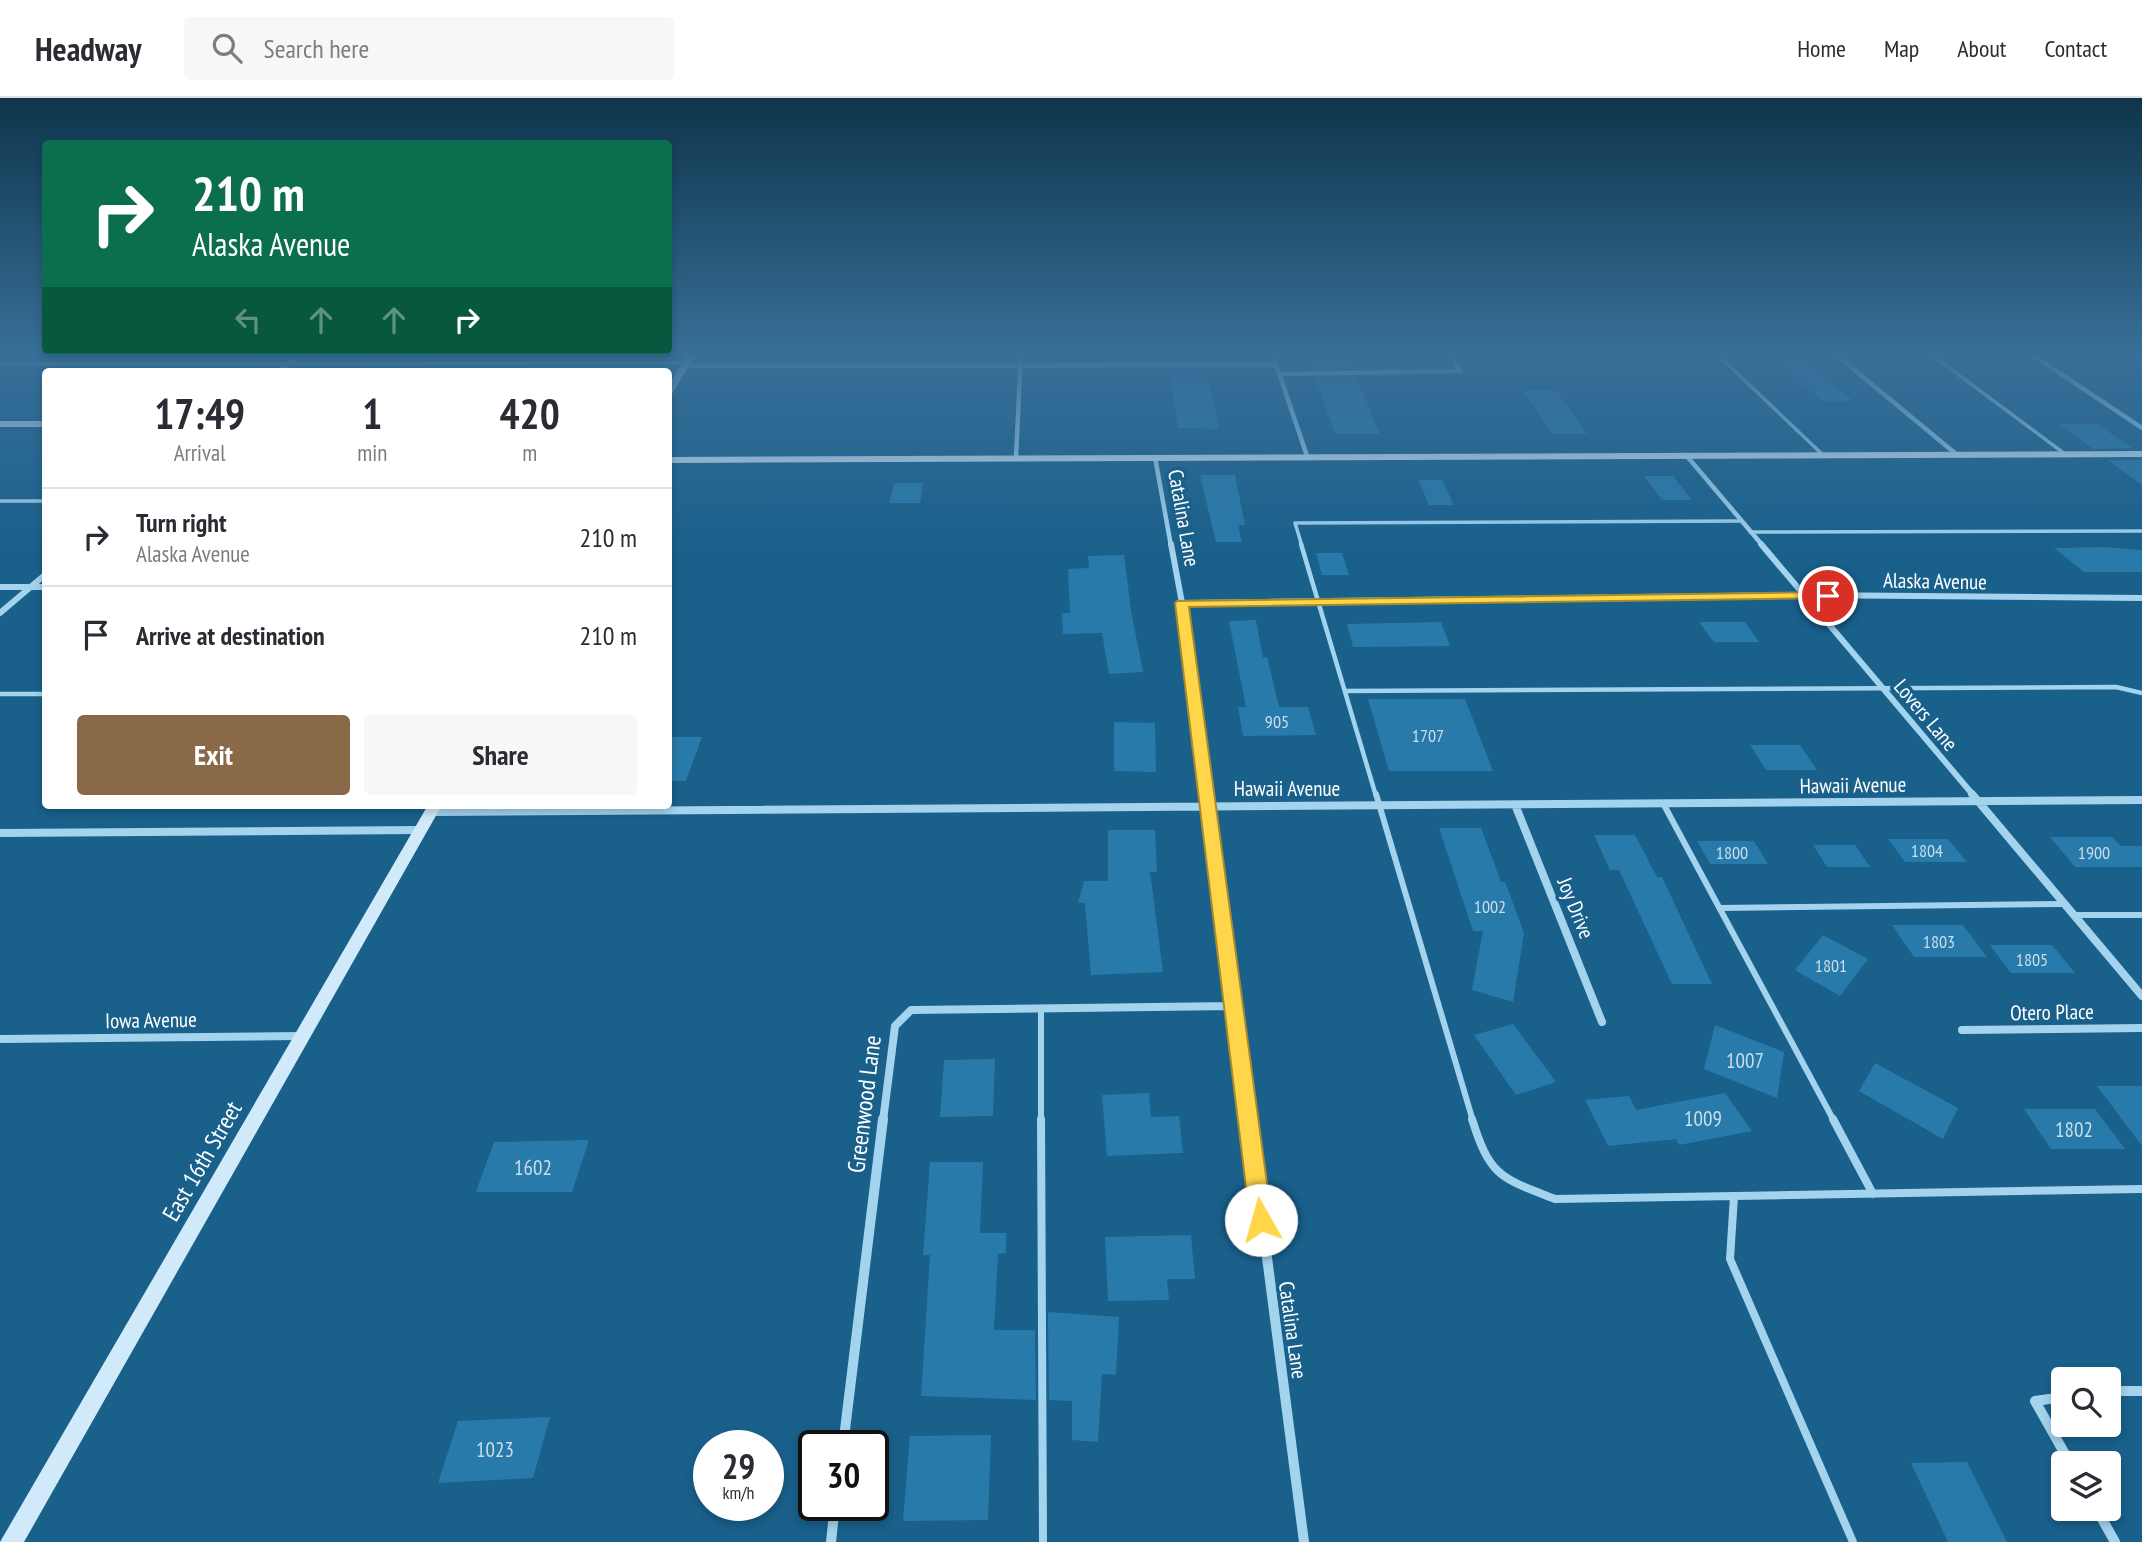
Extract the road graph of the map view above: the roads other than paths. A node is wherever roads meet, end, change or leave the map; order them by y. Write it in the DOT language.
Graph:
graph roads {
  1 [pos="1017,419"];
  2 [pos="1294,419"];
  3 [pos="1786,419"];
  4 [pos="1914,419"];
  5 [pos="2019,419"];
  6 [pos="0,424"];
  7 [pos="42,424"];
  8 [pos="1956,454"];
  9 [pos="2065,454"];
  10 [pos="2142,454"];
  11 [pos="1686,455"];
  12 [pos="1823,455"];
  13 [pos="1307,456"];
  14 [pos="1016,457"];
  15 [pos="1155,457"];
  16 [pos="672,460"];
  17 [pos="0,501"];
  18 [pos="42,501"];
  19 [pos="1741,522"];
  20 [pos="2142,531"];
  21 [pos="1749,532"];
  22 [pos="42,577"];
  23 [pos="0,587"];
  24 [pos="30,587"];
  25 [pos="42,587"];
  26 [pos="1802,595"];
  27 [pos="2142,598"];
  28 [pos="1319,601"];
  29 [pos="1182,603"];
  30 [pos="0,613"];
  31 [pos="1879,687"];
  32 [pos="1345,691"];
  33 [pos="2142,693"];
  34 [pos="0,694"];
  35 [pos="42,694"];
  36 [pos="2142,800"];
  37 [pos="1976,802"];
  38 [pos="1209,805"];
  39 [pos="1664,805"];
  40 [pos="1379,806"];
  41 [pos="672,807"];
  42 [pos="1516,807"];
  43 [pos="432,809"];
  44 [pos="420,830"];
  45 [pos="0,833"];
  46 [pos="2064,904"];
  47 [pos="1720,908"];
  48 [pos="2073,915"];
  49 [pos="2142,915"];
  50 [pos="2142,996"];
  51 [pos="1232,1006"];
  52 [pos="1041,1008"];
  53 [pos="1602,1022"];
  54 [pos="2142,1028"];
  55 [pos="1962,1030"];
  56 [pos="302,1036"];
  57 [pos="0,1039"];
  58 [pos="2142,1189"];
  59 [pos="1873,1194"];
  60 [pos="1734,1196"];
  61 [pos="2121,1391"];
  62 [pos="2142,1391"];
  63 [pos="2051,1399"];
  64 [pos="2051,1429"];
  65 [pos="845,1430"];
  66 [pos="833,1521"];
  67 [pos="2103,1521"];
  68 [pos="11,1542"];
  69 [pos="831,1542"];
  70 [pos="1043,1542"];
  71 [pos="1304,1542"];
  72 [pos="1853,1542"];
  73 [pos="2115,1542"];
  1 -- 14 [label="street"];
  2 -- 13 [label="street"];
  3 -- 12 [label="lane"];
  4 -- 8 [label="street"];
  5 -- 9 [label="lane"];
  6 -- 7 [label="main road"];
  8 -- 9 [label="main road"];
  8 -- 12 [label="main road"];
  9 -- 10 [label="main road"];
  11 -- 12 [label="main road"];
  11 -- 13 [label="main road"];
  11 -- 19 [label="street, Lovers Lane"];
  13 -- 15 [label="main road"];
  14 -- 15 [label="main road"];
  14 -- 16 [label="main road"];
  15 -- 29 [label="street, Catalina Lane"];
  17 -- 18 [label="lane"];
  19 -- 21 [label="street, Lovers Lane"];
  19 -- 28 [label="lane"];
  20 -- 21 [label="lane"];
  21 -- 26 [label="street, Lovers Lane"];
  22 -- 24 [label="street"];
  23 -- 24 [label="street"];
  24 -- 25 [label="street"];
  24 -- 30 [label="street"];
  26 -- 27 [label="street, Alaska Avenue"];
  26 -- 28 [label="street, Alaska Avenue"];
  26 -- 31 [label="street, Lovers Lane"];
  28 -- 29 [label="street, Alaska Avenue"];
  28 -- 32 [label="lane"];
  29 -- 38 [label="street, Catalina Lane"];
  31 -- 32 [label="lane"];
  31 -- 33 [label="lane"];
  31 -- 37 [label="street, Lovers Lane"];
  32 -- 40 [label="lane"];
  34 -- 35 [label="lane"];
  36 -- 37 [label="street, Hawaii Avenue"];
  37 -- 39 [label="street, Hawaii Avenue"];
  37 -- 46 [label="street, Lovers Lane"];
  38 -- 40 [label="street, Hawaii Avenue"];
  38 -- 41 [label="street, Hawaii Avenue"];
  38 -- 51 [label="street, Catalina Lane"];
  39 -- 42 [label="street, Hawaii Avenue"];
  39 -- 47 [label="lane"];
  40 -- 42 [label="street, Hawaii Avenue"];
  40 -- 60 [label="lane"];
  42 -- 53 [label="street, Joy Drive"];
  43 -- 44 [label="main road, East 16th Street"];
  44 -- 45 [label="street"];
  44 -- 56 [label="main road, East 16th Street"];
  46 -- 47 [label="lane"];
  46 -- 48 [label="street, Lovers Lane"];
  47 -- 59 [label="lane"];
  48 -- 49 [label="lane"];
  48 -- 50 [label="street, Lovers Lane"];
  51 -- 52 [label="street, Greenwood Lane"];
  51 -- 71 [label="street, Catalina Lane"];
  52 -- 65 [label="street, Greenwood Lane"];
  52 -- 70 [label="lane"];
  54 -- 55 [label="street, Otero Place"];
  56 -- 57 [label="street, Iowa Avenue"];
  56 -- 68 [label="main road, East 16th Street"];
  58 -- 59 [label="lane"];
  59 -- 60 [label="lane"];
  60 -- 72 [label="lane"];
  61 -- 62 [label="street"];
  63 -- 64 [label="street"];
  66 -- 69 [label="street"];
  67 -- 73 [label="street"];
}
